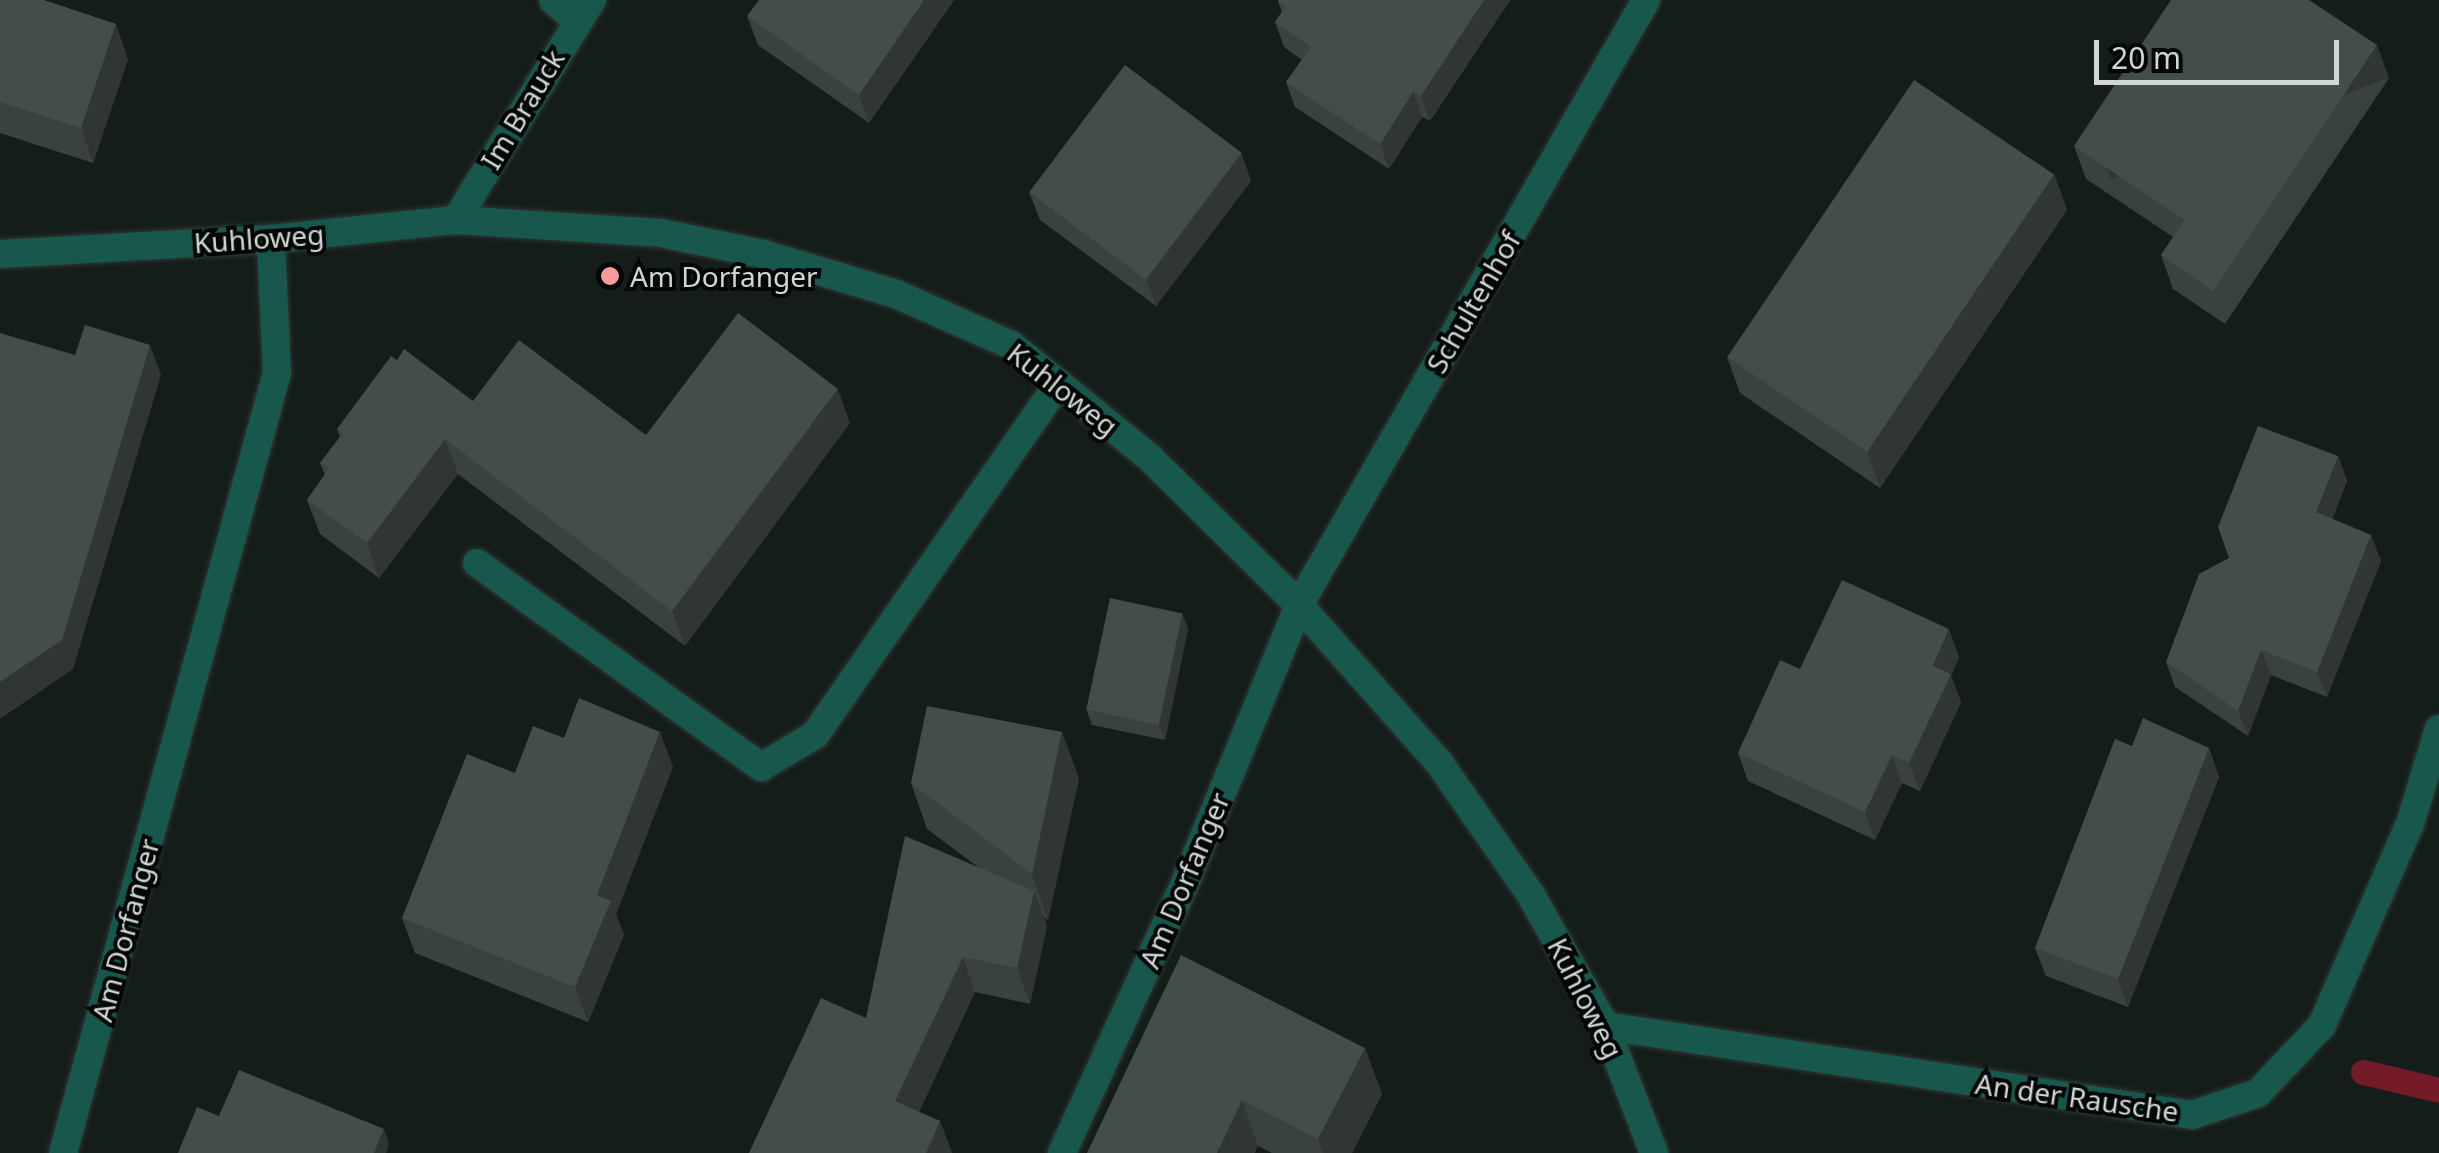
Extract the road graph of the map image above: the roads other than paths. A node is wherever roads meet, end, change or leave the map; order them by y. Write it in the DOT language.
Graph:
graph roads {
  1 [pos="553,0"];
  2 [pos="1646,0"];
  3 [pos="584,9"];
  4 [pos="456,220"];
  5 [pos="271,239"];
  6 [pos="0,254"];
  7 [pos="1059,383"];
  8 [pos="478,563"];
  9 [pos="1299,605"];
  10 [pos="2439,728"];
  11 [pos="1605,1026"];
  12 [pos="63,1153"];
  13 [pos="1062,1153"];
  14 [pos="1654,1153"];
  1 -- 3 [label="street"];
  2 -- 9 [label="street, Schultenhof"];
  3 -- 4 [label="street, Im Brauck"];
  4 -- 5 [label="street, Kuhloweg"];
  4 -- 7 [label="street, Kuhloweg"];
  5 -- 6 [label="street, Kuhloweg"];
  5 -- 12 [label="street, Am Dorfanger"];
  7 -- 8 [label="street"];
  7 -- 9 [label="street, Kuhloweg"];
  9 -- 11 [label="street, Kuhloweg"];
  9 -- 13 [label="street, Am Dorfanger"];
  10 -- 11 [label="street, An der Rausche"];
  11 -- 14 [label="street, Kuhloweg"];
}
